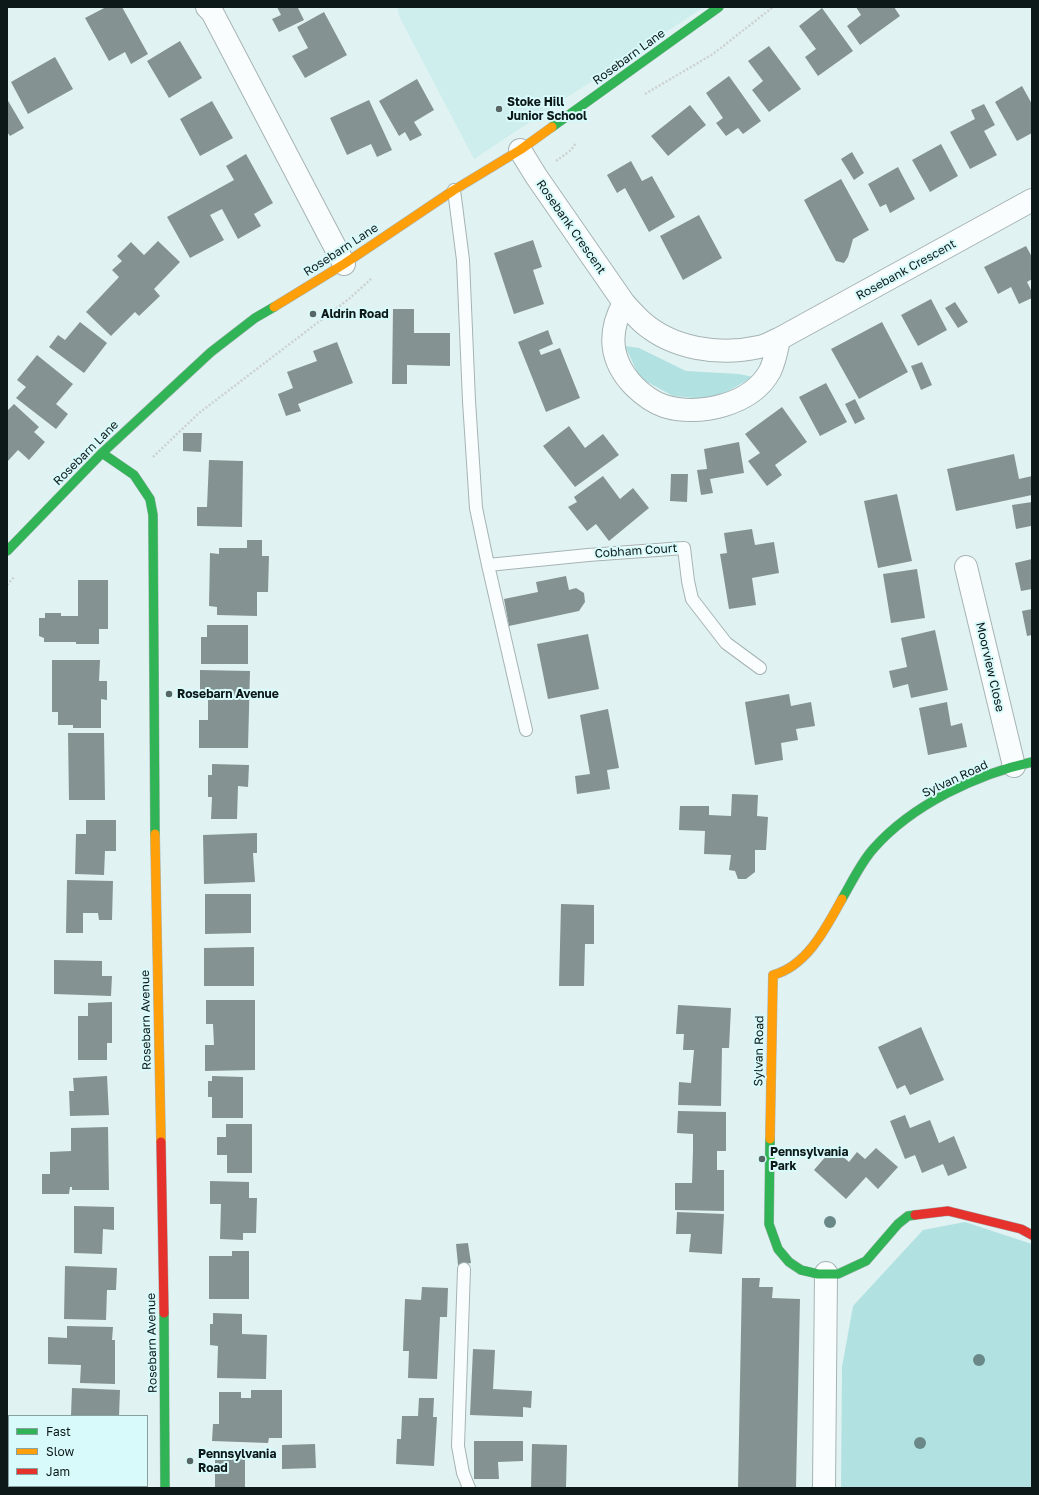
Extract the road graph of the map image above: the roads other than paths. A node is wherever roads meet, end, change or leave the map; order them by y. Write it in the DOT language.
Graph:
graph roads {
  1 [pos="207,7"];
  2 [pos="719,7"];
  3 [pos="520,150"];
  4 [pos="454,190"];
  5 [pos="1032,200"];
  6 [pos="344,264"];
  7 [pos="624,303"];
  8 [pos="779,339"];
  9 [pos="102,453"];
  10 [pos="10,541"];
  11 [pos="488,565"];
  12 [pos="966,567"];
  13 [pos="760,668"];
  14 [pos="526,730"];
  15 [pos="1023,764"];
  16 [pos="1032,1234"];
  17 [pos="464,1269"];
  18 [pos="826,1273"];
  19 [pos="165,1488"];
  20 [pos="469,1488"];
  21 [pos="824,1488"];
  1 -- 6 [label="street"];
  2 -- 3 [label="street, Rosebarn Lane"];
  3 -- 4 [label="street, Rosebarn Lane"];
  3 -- 7 [label="street, Rosebank Crescent"];
  4 -- 6 [label="street, Rosebarn Lane"];
  4 -- 11 [label="lane"];
  5 -- 8 [label="street, Rosebank Crescent"];
  6 -- 9 [label="street, Rosebarn Lane"];
  7 -- 8 [label="street, Rosebank Crescent"];
  7 -- 8 [label="street"];
  9 -- 10 [label="street, Rosebarn Lane"];
  9 -- 19 [label="street, Rosebarn Avenue"];
  11 -- 13 [label="lane, Cobham Court"];
  11 -- 14 [label="lane"];
  12 -- 15 [label="street, Moorview Close"];
  15 -- 18 [label="street, Sylvan Road"];
  16 -- 18 [label="street, Sylvan Road"];
  17 -- 20 [label="lane"];
  18 -- 21 [label="street"];
}
